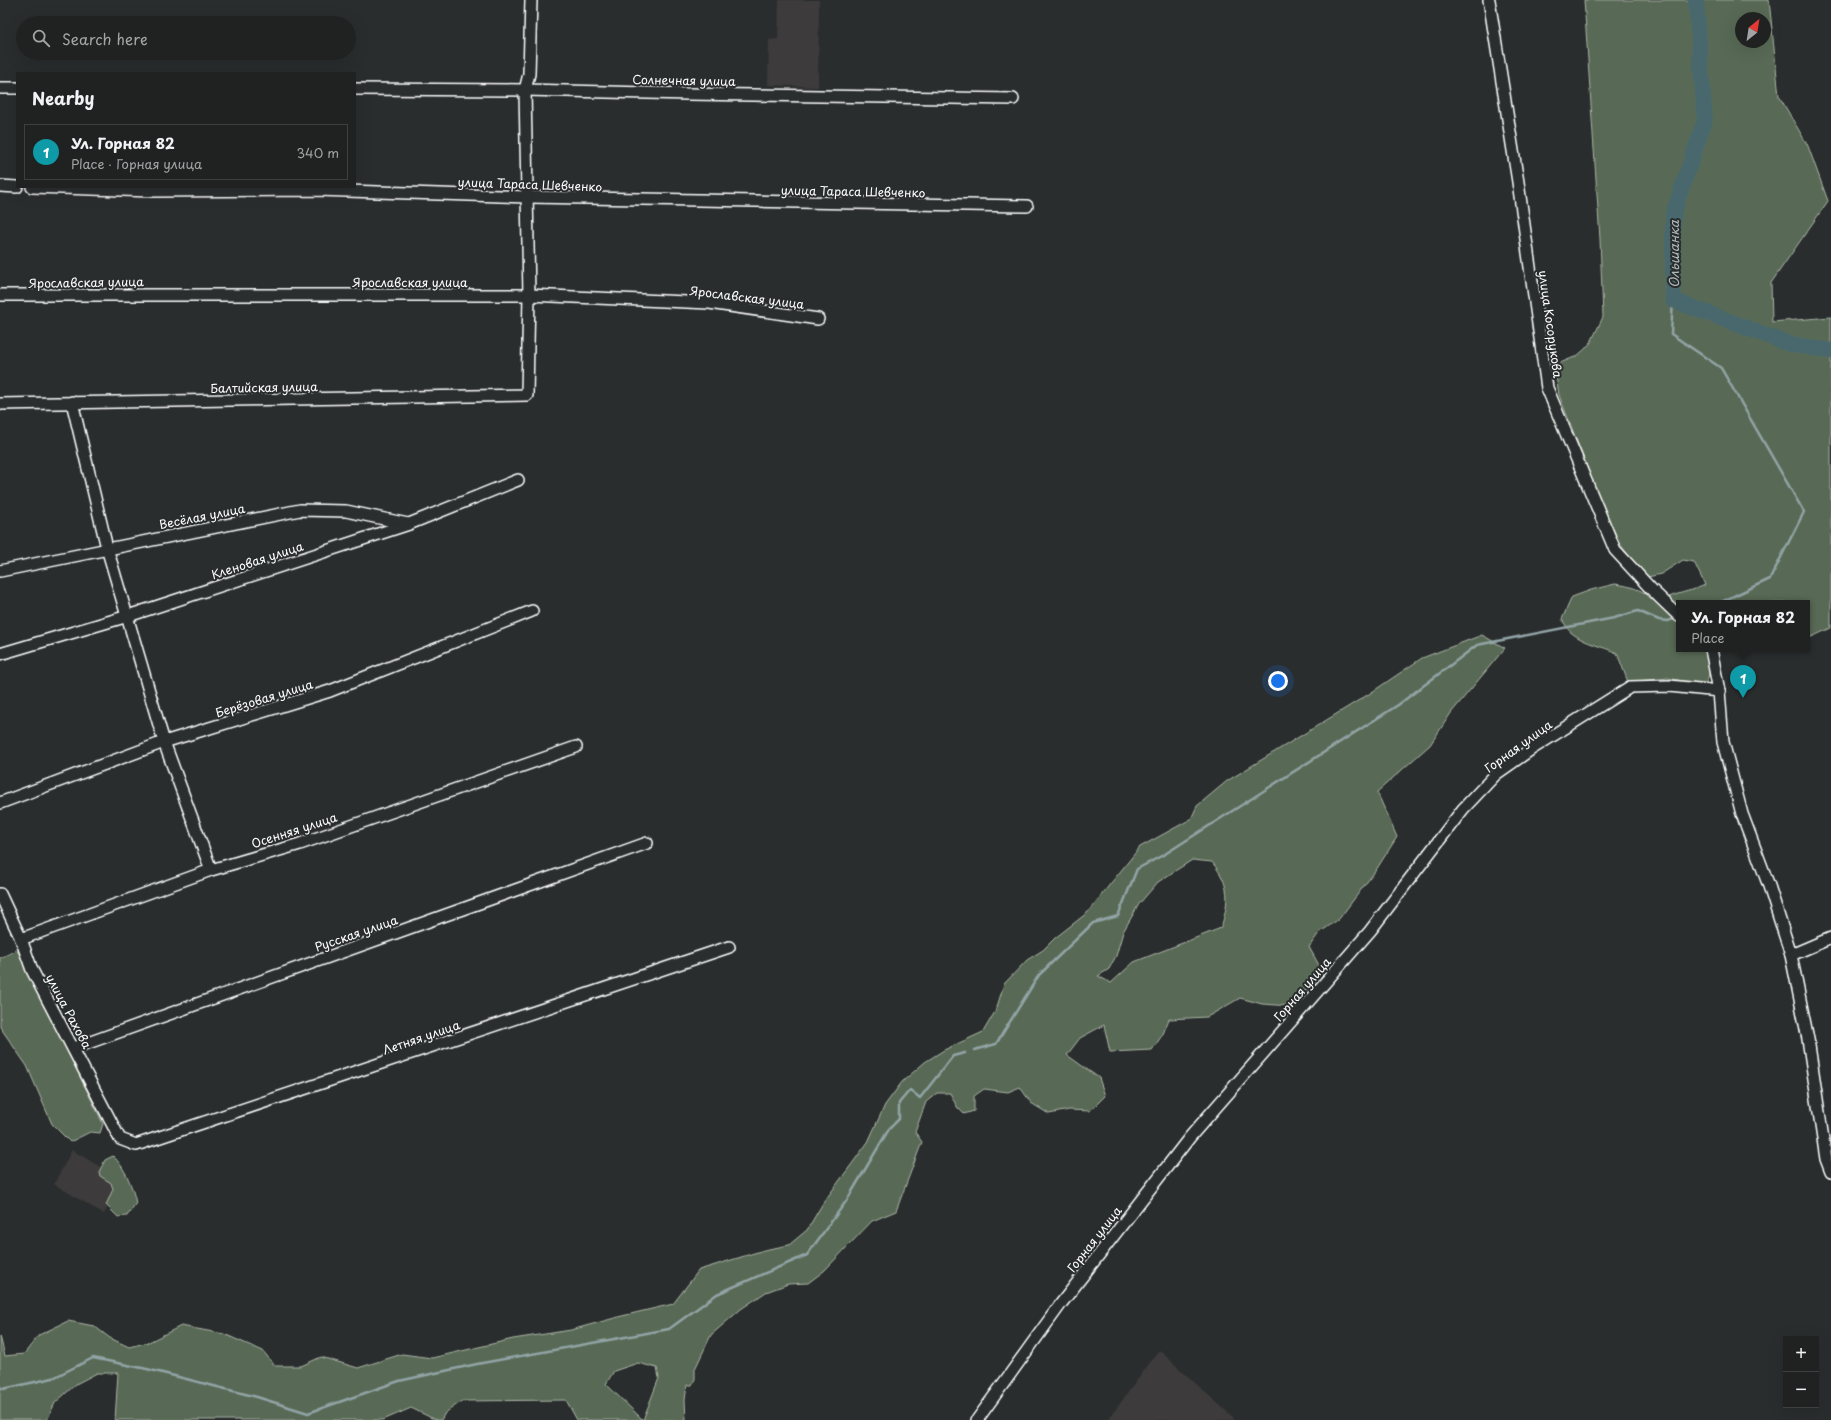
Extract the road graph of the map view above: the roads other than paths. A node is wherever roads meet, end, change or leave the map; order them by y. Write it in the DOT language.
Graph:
graph roads {
  1 [pos="531,0"];
  2 [pos="1489,0"];
  3 [pos="0,88"];
  4 [pos="16,88"];
  5 [pos="356,89"];
  6 [pos="525,90"];
  7 [pos="1013,99"];
  8 [pos="0,186"];
  9 [pos="16,187"];
  10 [pos="72,188"];
  11 [pos="528,197"];
  12 [pos="1027,206"];
  13 [pos="0,295"];
  14 [pos="529,295"];
  15 [pos="818,319"];
  16 [pos="72,402"];
  17 [pos="0,404"];
  18 [pos="518,480"];
  19 [pos="409,524"];
  20 [pos="107,548"];
  21 [pos="0,571"];
  22 [pos="532,611"];
  23 [pos="1676,613"];
  24 [pos="128,616"];
  25 [pos="1712,652"];
  26 [pos="0,654"];
  27 [pos="1719,691"];
  28 [pos="164,742"];
  29 [pos="576,747"];
  30 [pos="0,802"];
  31 [pos="647,843"];
  32 [pos="211,870"];
  33 [pos="0,894"];
  34 [pos="1831,938"];
  35 [pos="21,939"];
  36 [pos="729,946"];
  37 [pos="1792,955"];
  38 [pos="74,1048"];
  39 [pos="120,1139"];
  40 [pos="1831,1172"];
  41 [pos="977,1420"];
  1 -- 6 [label="street"];
  2 -- 23 [label="street, улица Косорукова"];
  3 -- 4 [label="street"];
  5 -- 6 [label="street, Солнечная улица"];
  6 -- 7 [label="street, Солнечная улица"];
  6 -- 11 [label="street"];
  8 -- 9 [label="street"];
  10 -- 11 [label="street, улица Тараса Шевченко"];
  11 -- 12 [label="street, улица Тараса Шевченко"];
  11 -- 14 [label="street"];
  13 -- 14 [label="street, Ярославская улица"];
  14 -- 15 [label="street, Ярославская улица"];
  14 -- 16 [label="street, Балтийская улица"];
  16 -- 17 [label="street, Балтийская улица"];
  16 -- 20 [label="street"];
  18 -- 19 [label="street, Кленовая улица"];
  19 -- 20 [label="street, Весёлая улица"];
  19 -- 24 [label="street, Кленовая улица"];
  20 -- 21 [label="street, Весёлая улица"];
  20 -- 24 [label="street"];
  22 -- 28 [label="street, Берёзовая улица"];
  24 -- 26 [label="street, Кленовая улица"];
  24 -- 28 [label="street"];
  25 -- 27 [label="street"];
  27 -- 37 [label="street"];
  27 -- 41 [label="street, Горная улица"];
  28 -- 30 [label="street, Берёзовая улица"];
  28 -- 32 [label="street"];
  29 -- 32 [label="street, Осенняя улица"];
  31 -- 38 [label="street, Русская улица"];
  32 -- 35 [label="street, Осенняя улица"];
  33 -- 35 [label="street, улица Рахова"];
  34 -- 37 [label="street"];
  35 -- 38 [label="street, улица Рахова"];
  36 -- 39 [label="street, Летняя улица"];
  37 -- 40 [label="street"];
  38 -- 39 [label="street, улица Рахова"];
}
